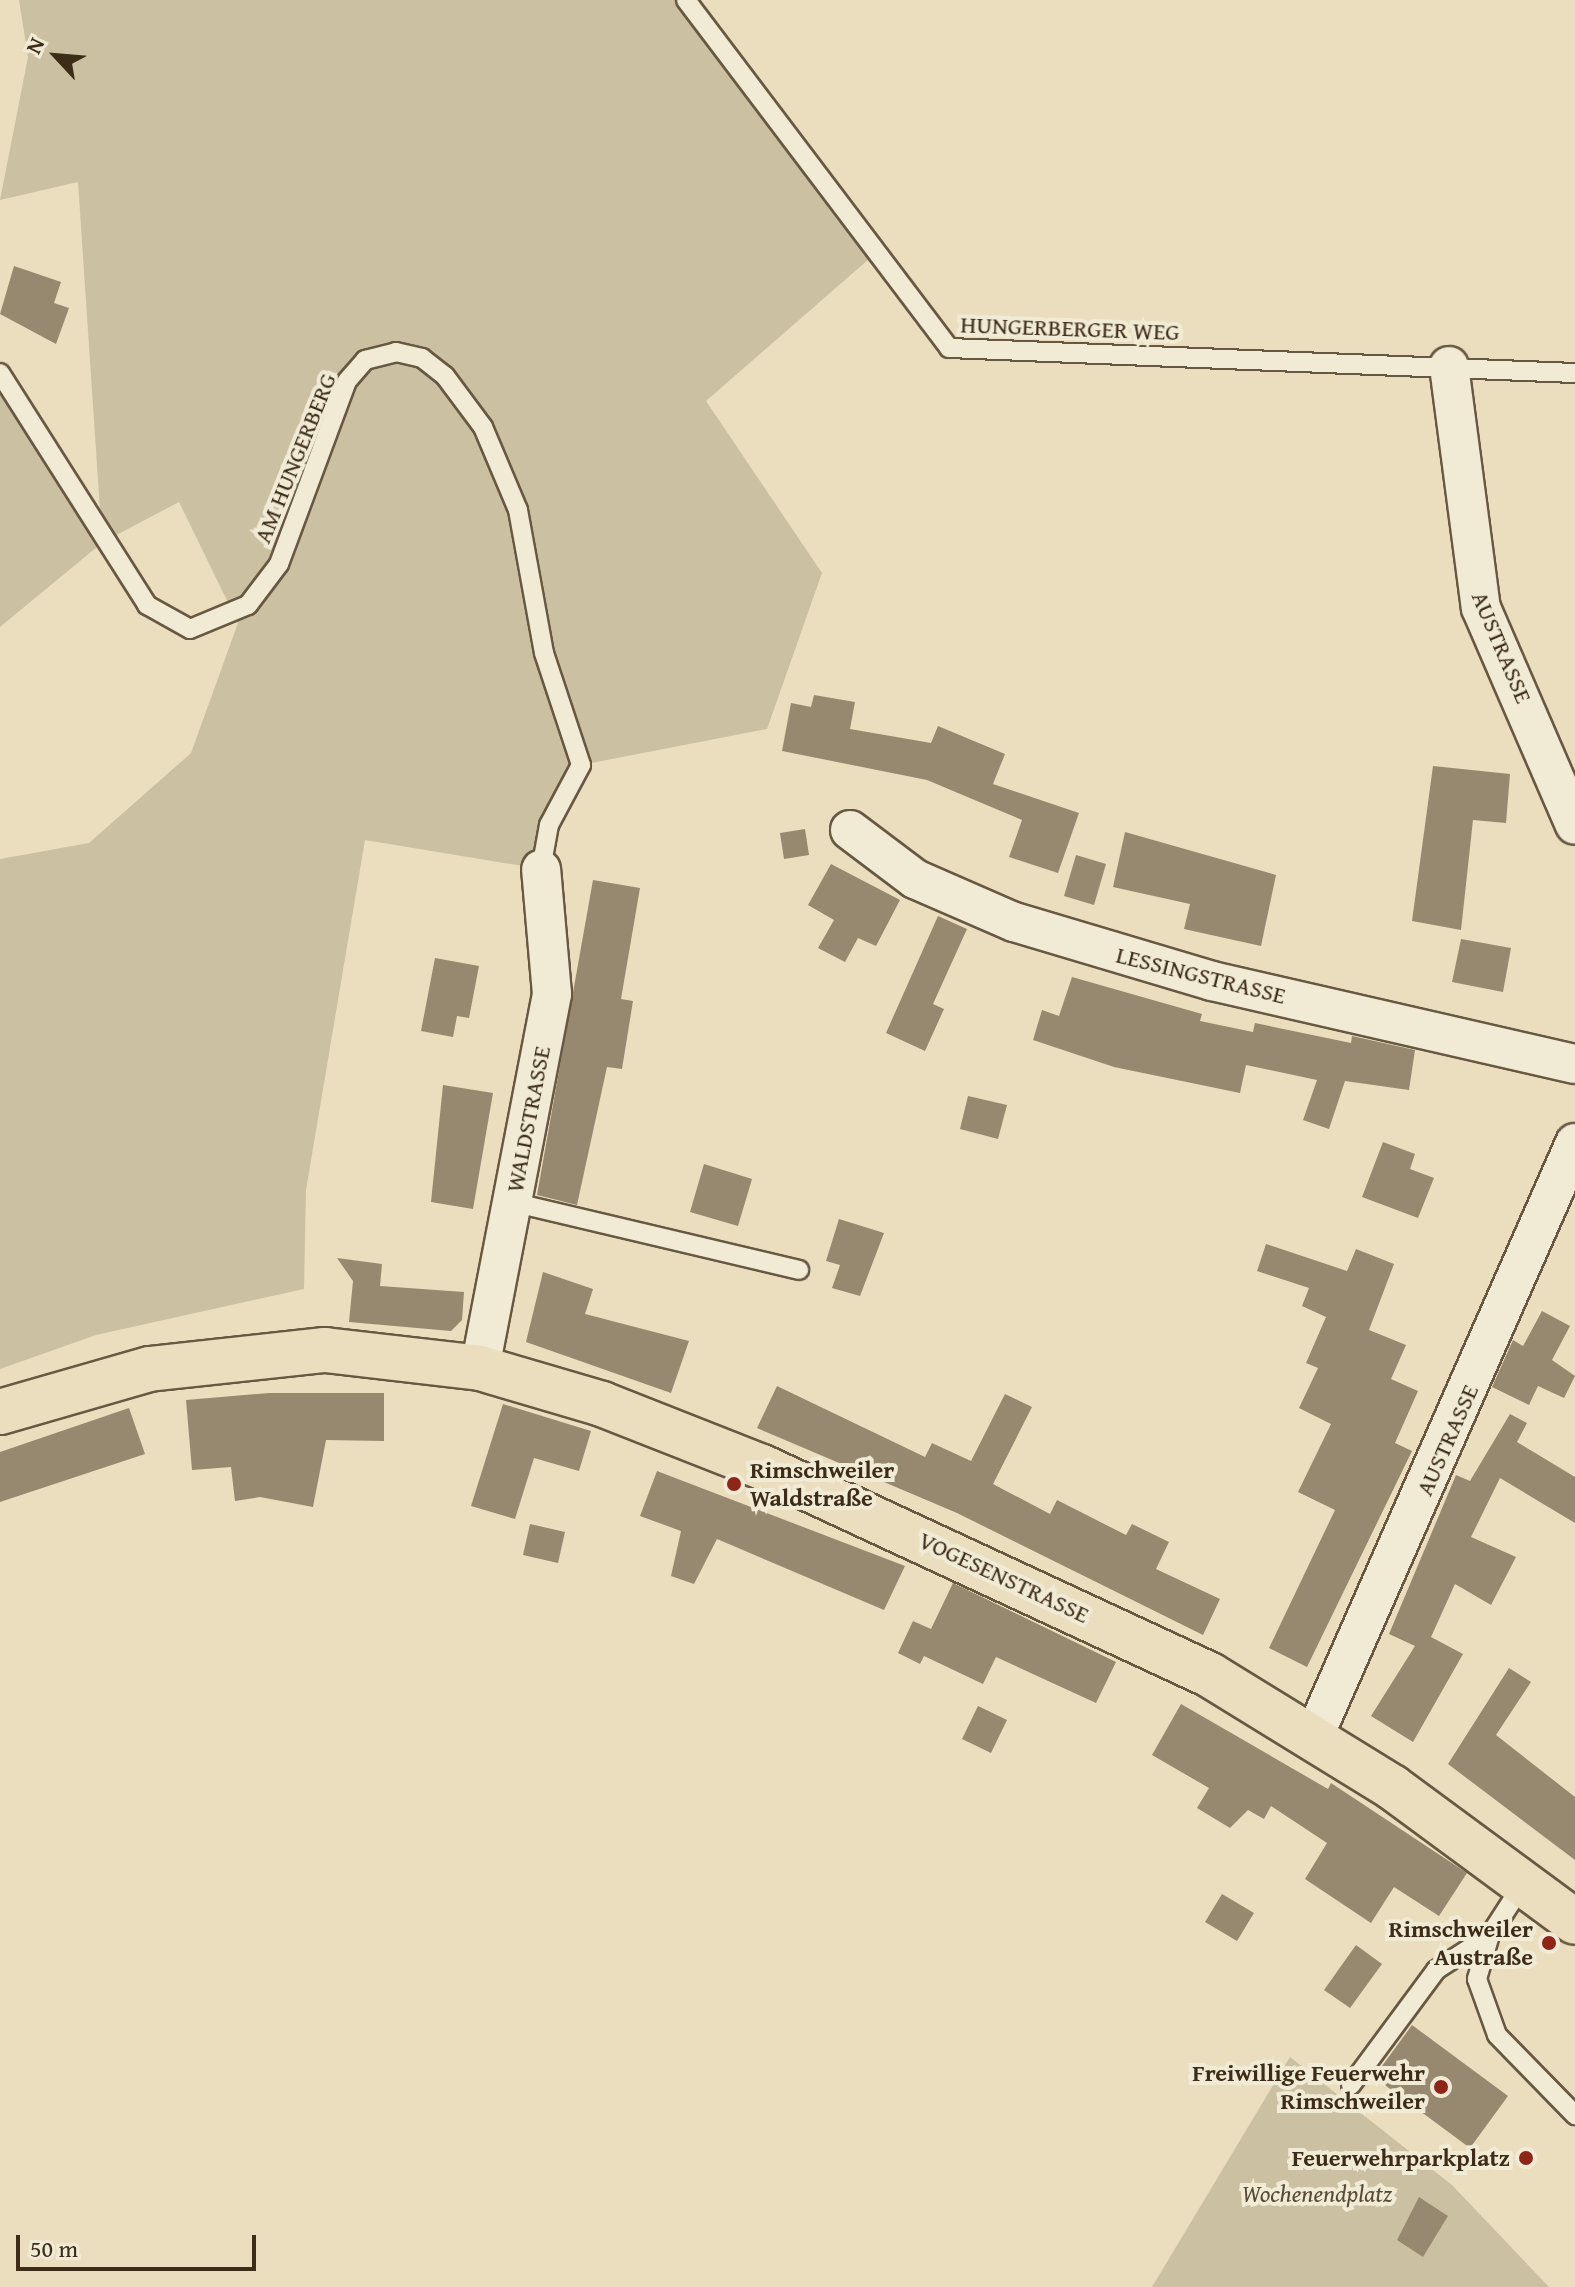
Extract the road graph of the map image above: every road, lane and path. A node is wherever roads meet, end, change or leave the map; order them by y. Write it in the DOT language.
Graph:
graph roads {
  1 [pos="686,0"];
  2 [pos="1449,366"];
  3 [pos="0,373"];
  4 [pos="1575,373"];
  5 [pos="1575,825"];
  6 [pos="850,830"];
  7 [pos="541,869"];
  8 [pos="1575,1064"];
  9 [pos="1574,1150"];
  10 [pos="512,1202"];
  11 [pos="799,1270"];
  12 [pos="480,1368"];
  13 [pos="0,1412"];
  14 [pos="1314,1736"];
  15 [pos="1523,1884"];
  16 [pos="1575,1922"];
  17 [pos="1490,1935"];
  18 [pos="1351,2085"];
  19 [pos="1575,2115"];
  1 -- 2 [label="lane, HUNGERBERGER WEG"];
  2 -- 4 [label="lane, HUNGERBERGER WEG"];
  2 -- 5 [label="street, AUSTRASSE"];
  3 -- 7 [label="lane, AM HUNGERBERG"];
  6 -- 8 [label="street, LESSINGSTRASSE"];
  7 -- 10 [label="street, WALDSTRASSE"];
  9 -- 14 [label="street, AUSTRASSE"];
  10 -- 11 [label="lane"];
  10 -- 12 [label="street, WALDSTRASSE"];
  12 -- 13 [label="main road, VOGESENSTRASSE"];
  12 -- 14 [label="main road, VOGESENSTRASSE"];
  14 -- 15 [label="main road, VOGESENSTRASSE"];
  15 -- 16 [label="main road, VOGESENSTRASSE"];
  15 -- 17 [label="lane"];
  17 -- 18 [label="lane"];
  17 -- 19 [label="lane"];
}
